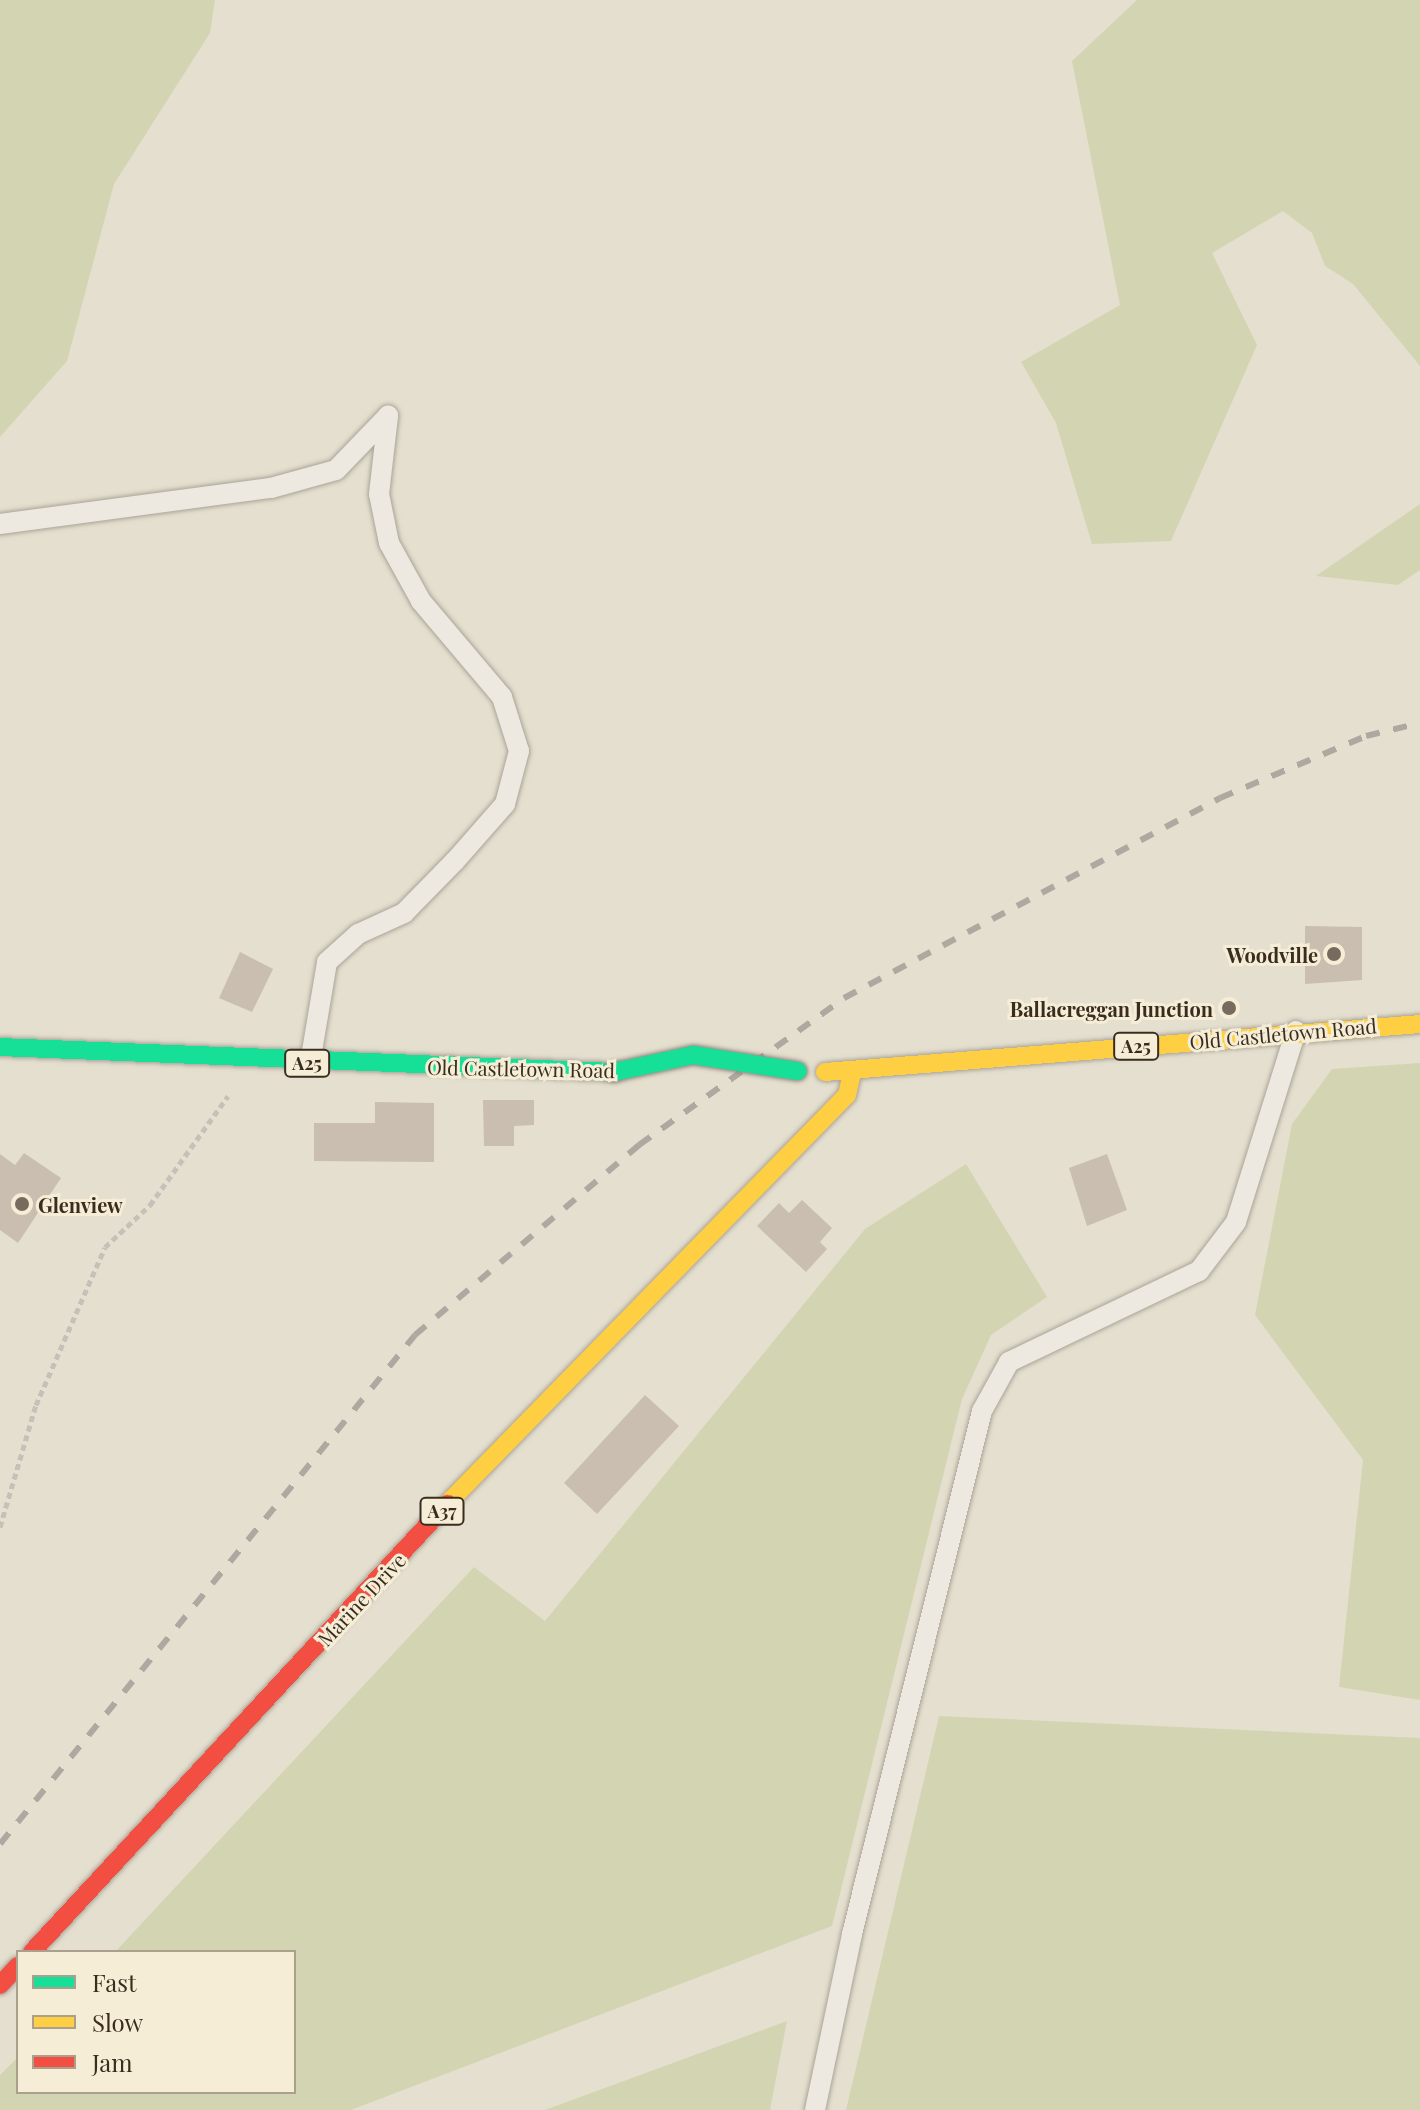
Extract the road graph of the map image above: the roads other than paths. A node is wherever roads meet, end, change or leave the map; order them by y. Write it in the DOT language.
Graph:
graph roads {
  1 [pos="0,524"];
  2 [pos="1420,1024"];
  3 [pos="1296,1031"];
  4 [pos="0,1047"];
  5 [pos="310,1063"];
  6 [pos="852,1074"];
  7 [pos="34,1950"];
  8 [pos="16,1968"];
  9 [pos="0,1985"];
  10 [pos="815,2110"];
  1 -- 5 [label="lane"];
  2 -- 3 [label="main road, Old Castletown Road / A25"];
  3 -- 6 [label="main road, Old Castletown Road / A25"];
  3 -- 10 [label="lane"];
  4 -- 5 [label="main road, Old Castletown Road / A25"];
  5 -- 6 [label="main road, Old Castletown Road / A25, bridge"];
  6 -- 7 [label="main road, Marine Drive / A37"];
  8 -- 9 [label="main road"];
}
